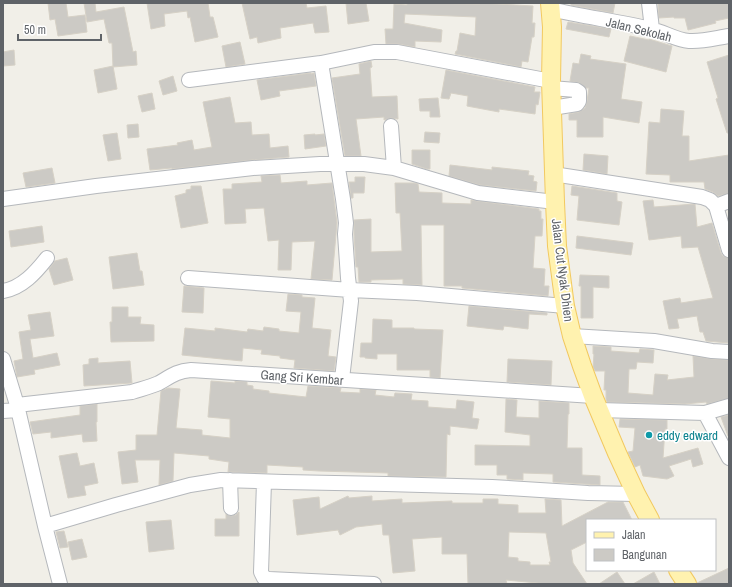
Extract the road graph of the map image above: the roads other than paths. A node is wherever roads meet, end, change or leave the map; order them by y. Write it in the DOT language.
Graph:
graph roads {
  1 [pos="650,3"];
  2 [pos="550,6"];
  3 [pos="652,29"];
  4 [pos="729,36"];
  5 [pos="321,63"];
  6 [pos="189,80"];
  7 [pos="551,85"];
  8 [pos="552,108"];
  9 [pos="391,126"];
  10 [pos="337,164"];
  11 [pos="394,168"];
  12 [pos="553,174"];
  13 [pos="3,199"];
  14 [pos="729,201"];
  15 [pos="555,202"];
  16 [pos="716,206"];
  17 [pos="729,250"];
  18 [pos="47,258"];
  19 [pos="188,278"];
  20 [pos="350,290"];
  21 [pos="3,291"];
  22 [pos="565,306"];
  23 [pos="572,336"];
  24 [pos="729,352"];
  25 [pos="3,360"];
  26 [pos="342,379"];
  27 [pos="596,403"];
  28 [pos="729,406"];
  29 [pos="17,407"];
  30 [pos="3,411"];
  31 [pos="705,413"];
  32 [pos="729,458"];
  33 [pos="230,480"];
  34 [pos="264,482"];
  35 [pos="636,494"];
  36 [pos="231,508"];
  37 [pos="649,519"];
  38 [pos="45,526"];
  39 [pos="679,571"];
  40 [pos="60,584"];
  41 [pos="374,584"];
  42 [pos="687,584"];
  1 -- 3 [label="street"];
  2 -- 3 [label="street, Jalan Sekolah"];
  2 -- 7 [label="main road, Jalan Cut Nyak Dhien"];
  3 -- 4 [label="street, Jalan Sekolah"];
  5 -- 6 [label="street"];
  5 -- 7 [label="street"];
  5 -- 10 [label="street"];
  7 -- 8 [label="main road, Jalan Cut Nyak Dhien"];
  7 -- 8 [label="street"];
  8 -- 12 [label="main road, Jalan Cut Nyak Dhien"];
  9 -- 11 [label="street"];
  10 -- 11 [label="street"];
  10 -- 13 [label="street"];
  10 -- 20 [label="street"];
  11 -- 15 [label="street"];
  12 -- 15 [label="main road, Jalan Cut Nyak Dhien"];
  12 -- 16 [label="street"];
  14 -- 16 [label="street"];
  15 -- 22 [label="main road, Jalan Cut Nyak Dhien"];
  16 -- 17 [label="street"];
  18 -- 21 [label="street"];
  19 -- 20 [label="street"];
  20 -- 22 [label="street"];
  20 -- 26 [label="street"];
  22 -- 23 [label="main road, Jalan Cut Nyak Dhien"];
  23 -- 24 [label="street"];
  23 -- 27 [label="main road, Jalan Cut Nyak Dhien"];
  25 -- 29 [label="street"];
  26 -- 27 [label="street, Gang Sri Kembar"];
  26 -- 29 [label="street, Gang Sri Kembar"];
  27 -- 31 [label="street, Gang Sri Kembar"];
  27 -- 35 [label="main road, Jalan Cut Nyak Dhien"];
  28 -- 31 [label="street, Gang Sri Kembar"];
  29 -- 30 [label="street, Gang Sri Kembar"];
  29 -- 38 [label="street"];
  31 -- 32 [label="street"];
  33 -- 34 [label="street"];
  33 -- 36 [label="street"];
  33 -- 38 [label="street"];
  34 -- 35 [label="street"];
  34 -- 41 [label="street"];
  35 -- 37 [label="main road, Jalan Cut Nyak Dhien"];
  38 -- 40 [label="street"];
  39 -- 42 [label="main road"];
}
